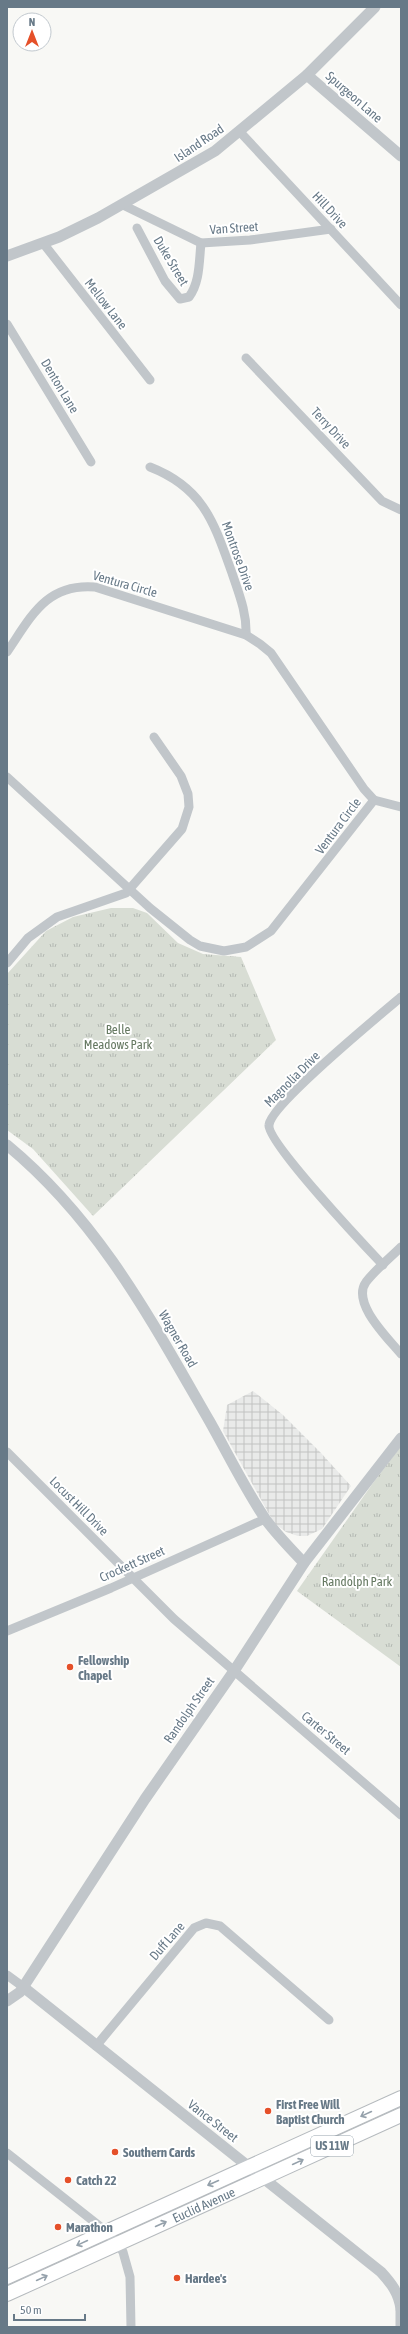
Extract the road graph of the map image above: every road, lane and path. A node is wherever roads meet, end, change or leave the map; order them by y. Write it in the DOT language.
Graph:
graph roads {
  1 [pos="375,7"];
  2 [pos="307,75"];
  3 [pos="240,132"];
  4 [pos="401,156"];
  5 [pos="123,205"];
  6 [pos="137,228"];
  7 [pos="331,229"];
  8 [pos="43,243"];
  9 [pos="201,243"];
  10 [pos="7,256"];
  11 [pos="401,305"];
  12 [pos="7,324"];
  13 [pos="246,358"];
  14 [pos="150,380"];
  15 [pos="91,462"];
  16 [pos="150,467"];
  17 [pos="401,510"];
  18 [pos="246,635"];
  19 [pos="7,652"];
  20 [pos="154,737"];
  21 [pos="7,777"];
  22 [pos="374,800"];
  23 [pos="401,807"];
  24 [pos="130,888"];
  25 [pos="7,963"];
  26 [pos="401,997"];
  27 [pos="7,1145"];
  28 [pos="401,1247"];
  29 [pos="383,1264"];
  30 [pos="401,1354"];
  31 [pos="401,1438"];
  32 [pos="7,1452"];
  33 [pos="266,1519"];
  34 [pos="304,1563"];
  35 [pos="133,1578"];
  36 [pos="7,1631"];
  37 [pos="234,1671"];
  38 [pos="401,1815"];
  39 [pos="7,1974"];
  40 [pos="22,1986"];
  41 [pos="7,2001"];
  42 [pos="329,2020"];
  43 [pos="96,2046"];
  44 [pos="401,2098"];
  45 [pos="401,2115"];
  46 [pos="7,2152"];
  47 [pos="248,2167"];
  48 [pos="262,2178"];
  49 [pos="104,2229"];
  50 [pos="118,2244"];
  51 [pos="7,2277"];
  52 [pos="7,2294"];
  53 [pos="401,2309"];
  54 [pos="131,2327"];
  55 [pos="401,2327"];
  1 -- 2 [label="street, Island Road"];
  2 -- 3 [label="street, Island Road"];
  2 -- 4 [label="street, Spurgeon Lane"];
  3 -- 5 [label="street, Island Road"];
  3 -- 7 [label="street, Hill Drive"];
  5 -- 8 [label="street, Island Road"];
  5 -- 9 [label="street, Van Street"];
  6 -- 9 [label="street, Duke Street"];
  7 -- 9 [label="street, Van Street"];
  7 -- 11 [label="street, Hill Drive"];
  8 -- 10 [label="street, Island Road"];
  8 -- 14 [label="street, Mellow Lane"];
  12 -- 15 [label="street, Denton Lane"];
  13 -- 17 [label="street, Terry Drive"];
  16 -- 18 [label="street, Montrose Drive"];
  18 -- 19 [label="street, Ventura Circle"];
  18 -- 22 [label="street, Ventura Circle"];
  20 -- 24 [label="street"];
  21 -- 24 [label="street, Ventura Circle"];
  22 -- 23 [label="street"];
  22 -- 24 [label="street, Ventura Circle"];
  24 -- 25 [label="street"];
  26 -- 29 [label="street, Magnolia Drive"];
  27 -- 33 [label="street, Wagner Road"];
  28 -- 29 [label="street"];
  29 -- 30 [label="street"];
  31 -- 34 [label="street, Randolph Street"];
  32 -- 35 [label="street, Locust Hill Drive"];
  33 -- 34 [label="street, Wagner Road"];
  33 -- 35 [label="street, Crockett Street"];
  34 -- 37 [label="street, Randolph Street"];
  35 -- 36 [label="street, Crockett Street"];
  35 -- 37 [label="street, Locust Hill Drive"];
  37 -- 38 [label="street, Carter Street"];
  37 -- 40 [label="street, Randolph Street"];
  39 -- 40 [label="street, Vance Street"];
  40 -- 41 [label="street, Randolph Street"];
  40 -- 43 [label="street, Vance Street"];
  42 -- 43 [label="street, Duff Lane"];
  43 -- 47 [label="street, Vance Street"];
  44 -- 47 [label="main road, Euclid Avenue / US 11W, one-way"];
  48 -- 45 [label="main road, Euclid Avenue / US 11W, one-way"];
  46 -- 49 [label="street"];
  47 -- 48 [label="street, Vance Street"];
  47 -- 49 [label="main road, Euclid Avenue / US 11W, one-way"];
  50 -- 48 [label="main road, Euclid Avenue / US 11W, one-way"];
  48 -- 53 [label="street, Vance Street"];
  49 -- 50 [label="street"];
  49 -- 51 [label="main road, Euclid Avenue / US 11W, one-way"];
  52 -- 50 [label="main road, Euclid Avenue / US 11W, one-way"];
  50 -- 54 [label="street"];
  53 -- 55 [label="street"];
}
